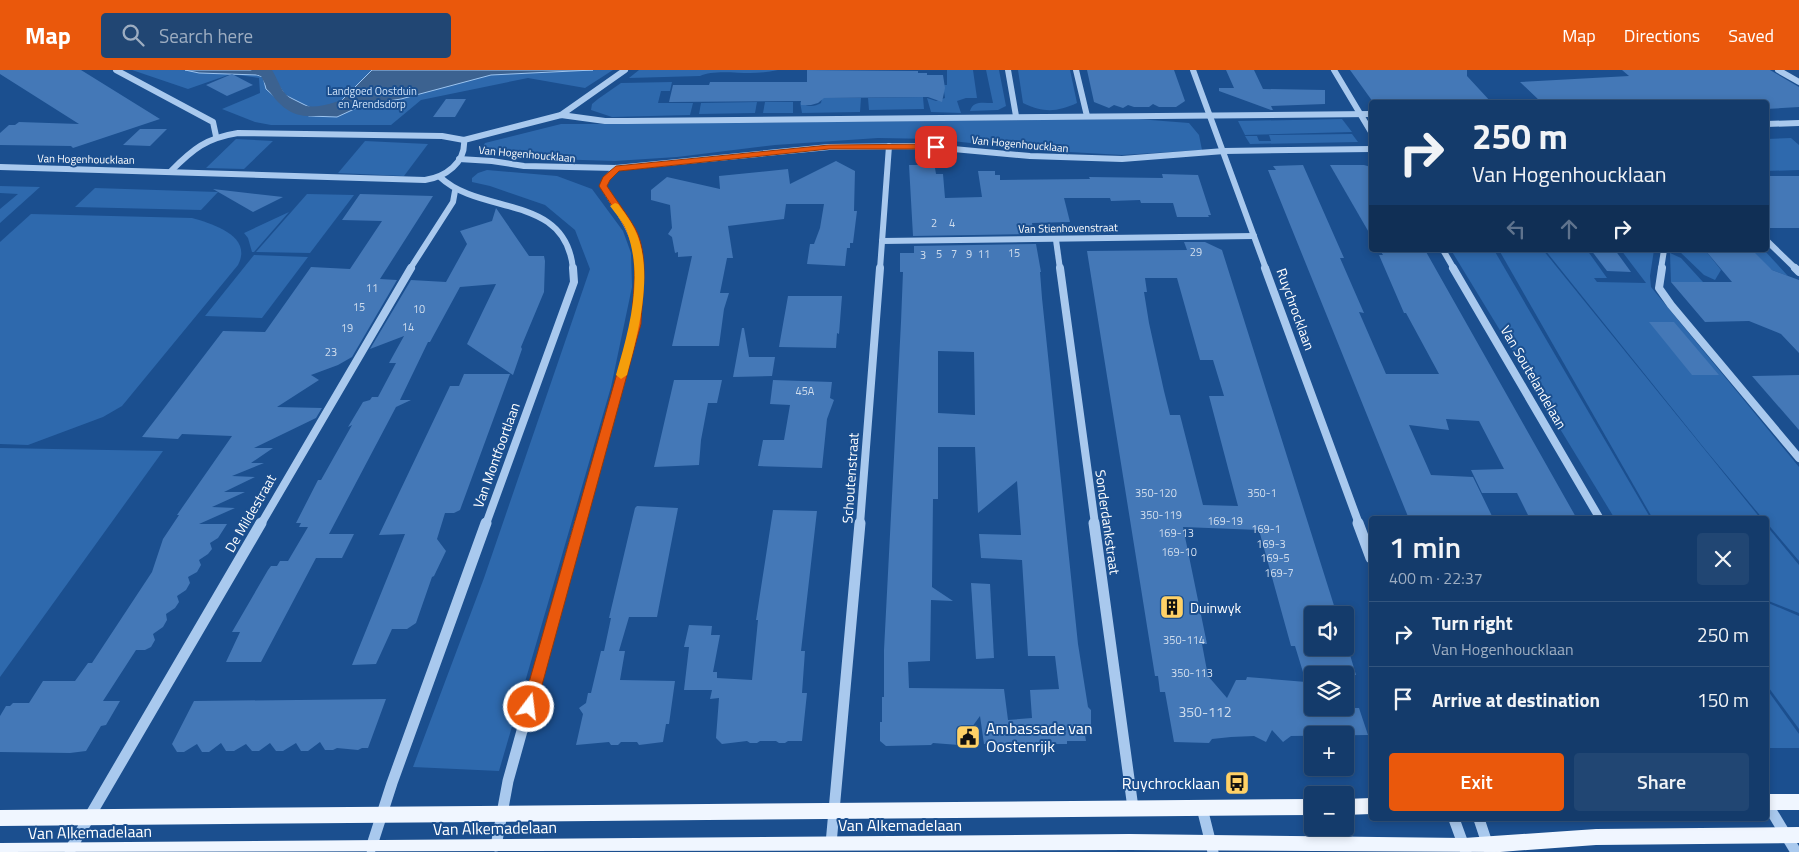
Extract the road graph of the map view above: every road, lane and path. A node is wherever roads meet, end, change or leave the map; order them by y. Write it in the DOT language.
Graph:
graph roads {
  1 [pos="116,70"];
  2 [pos="625,70"];
  3 [pos="1008,70"];
  4 [pos="1076,70"];
  5 [pos="1193,70"];
  6 [pos="1334,70"];
  7 [pos="1778,70"];
  8 [pos="1799,82"];
  9 [pos="1361,114"];
  10 [pos="1369,114"];
  11 [pos="561,115"];
  12 [pos="1016,116"];
  13 [pos="1087,116"];
  14 [pos="1211,117"];
  15 [pos="1799,123"];
  16 [pos="1769,124"];
  17 [pos="1369,128"];
  18 [pos="216,136"];
  19 [pos="464,140"];
  20 [pos="888,146"];
  21 [pos="1369,149"];
  22 [pos="1224,151"];
  23 [pos="458,159"];
  24 [pos="0,167"];
  25 [pos="616,168"];
  26 [pos="172,171"];
  27 [pos="440,177"];
  28 [pos="455,191"];
  29 [pos="1254,236"];
  30 [pos="1056,240"];
  31 [pos="882,241"];
  32 [pos="1769,243"];
  33 [pos="1444,252"];
  34 [pos="1664,252"];
  35 [pos="1799,272"];
  36 [pos="1799,458"];
  37 [pos="1598,516"];
  38 [pos="1369,552"];
  39 [pos="1769,802"];
  40 [pos="1799,802"];
  41 [pos="1369,806"];
  42 [pos="1769,806"];
  43 [pos="1304,807"];
  44 [pos="1354,807"];
  45 [pos="1133,808"];
  46 [pos="1202,808"];
  47 [pos="834,811"];
  48 [pos="503,814"];
  49 [pos="382,815"];
  50 [pos="0,818"];
  51 [pos="88,818"];
  52 [pos="1455,821"];
  53 [pos="1480,821"];
  54 [pos="1792,835"];
  55 [pos="831,844"];
  56 [pos="496,846"];
  57 [pos="371,848"];
  58 [pos="1212,848"];
  59 [pos="1465,849"];
  60 [pos="1489,849"];
  61 [pos="70,850"];
  62 [pos="0,851"];
  63 [pos="1796,852"];
  1 -- 18 [label="street"];
  2 -- 11 [label="street"];
  3 -- 12 [label="street"];
  4 -- 13 [label="street"];
  5 -- 14 [label="street, Ruychrocklaan"];
  6 -- 9 [label="street"];
  7 -- 8 [label="street"];
  9 -- 10 [label="street, Van Hogenhoucklaan"];
  9 -- 14 [label="street, Van Hogenhoucklaan"];
  9 -- 17 [label="street"];
  11 -- 12 [label="street, Van Hogenhoucklaan"];
  11 -- 19 [label="street, Van Hogenhoucklaan"];
  12 -- 13 [label="street, Van Hogenhoucklaan"];
  13 -- 14 [label="street, Van Hogenhoucklaan"];
  14 -- 22 [label="street, Ruychrocklaan"];
  15 -- 16 [label="street"];
  18 -- 19 [label="street, Van Hogenhoucklaan"];
  18 -- 26 [label="street, Van Hogenhoucklaan"];
  19 -- 23 [label="street, Van Hogenhoucklaan"];
  20 -- 22 [label="street, Van Hogenhoucklaan"];
  20 -- 25 [label="street, Van Hogenhoucklaan"];
  20 -- 31 [label="street, Schoutenstraat"];
  21 -- 22 [label="street, Van Hogenhoucklaan"];
  22 -- 29 [label="street, Ruychrocklaan"];
  23 -- 25 [label="street, Van Hogenhoucklaan"];
  23 -- 27 [label="street, Van Hogenhoucklaan"];
  24 -- 26 [label="street, Van Hogenhoucklaan"];
  25 -- 48 [label="street"];
  26 -- 27 [label="street, Van Hogenhoucklaan"];
  27 -- 28 [label="street, Van Montfoortlaan"];
  28 -- 49 [label="street, Van Montfoortlaan"];
  28 -- 51 [label="street, De Mildestraat"];
  29 -- 30 [label="street, Van Stienhovenstraat"];
  29 -- 38 [label="street, Ruychrocklaan"];
  30 -- 31 [label="street, Van Stienhovenstraat"];
  30 -- 45 [label="street, Sonderdankstraat"];
  31 -- 47 [label="street, Schoutenstraat"];
  32 -- 35 [label="street"];
  33 -- 37 [label="street, Van Soutelandelaan"];
  34 -- 36 [label="street"];
  39 -- 40 [label="main road"];
  41 -- 44 [label="main road"];
  42 -- 54 [label="street"];
  43 -- 46 [label="main road, Van Alkemadelaan"];
  45 -- 46 [label="main road, Van Alkemadelaan"];
  45 -- 47 [label="main road, Van Alkemadelaan"];
  46 -- 58 [label="street"];
  47 -- 48 [label="main road, Van Alkemadelaan"];
  47 -- 55 [label="street, Schoutenstraat"];
  48 -- 49 [label="main road, Van Alkemadelaan"];
  48 -- 56 [label="street"];
  49 -- 51 [label="main road, Van Alkemadelaan"];
  49 -- 57 [label="street"];
  50 -- 51 [label="main road, Van Alkemadelaan"];
  51 -- 61 [label="street, De Mildestraat"];
  52 -- 59 [label="street"];
  53 -- 60 [label="street"];
  54 -- 60 [label="main road, Van Alkemadelaan"];
  54 -- 63 [label="street"];
  55 -- 56 [label="main road, Van Alkemadelaan"];
  55 -- 58 [label="main road, Van Alkemadelaan"];
  56 -- 57 [label="main road, Van Alkemadelaan"];
  57 -- 61 [label="main road, Van Alkemadelaan"];
  58 -- 59 [label="main road, Van Alkemadelaan"];
  59 -- 60 [label="main road, Van Alkemadelaan"];
  61 -- 62 [label="main road, Van Alkemadelaan"];
}
